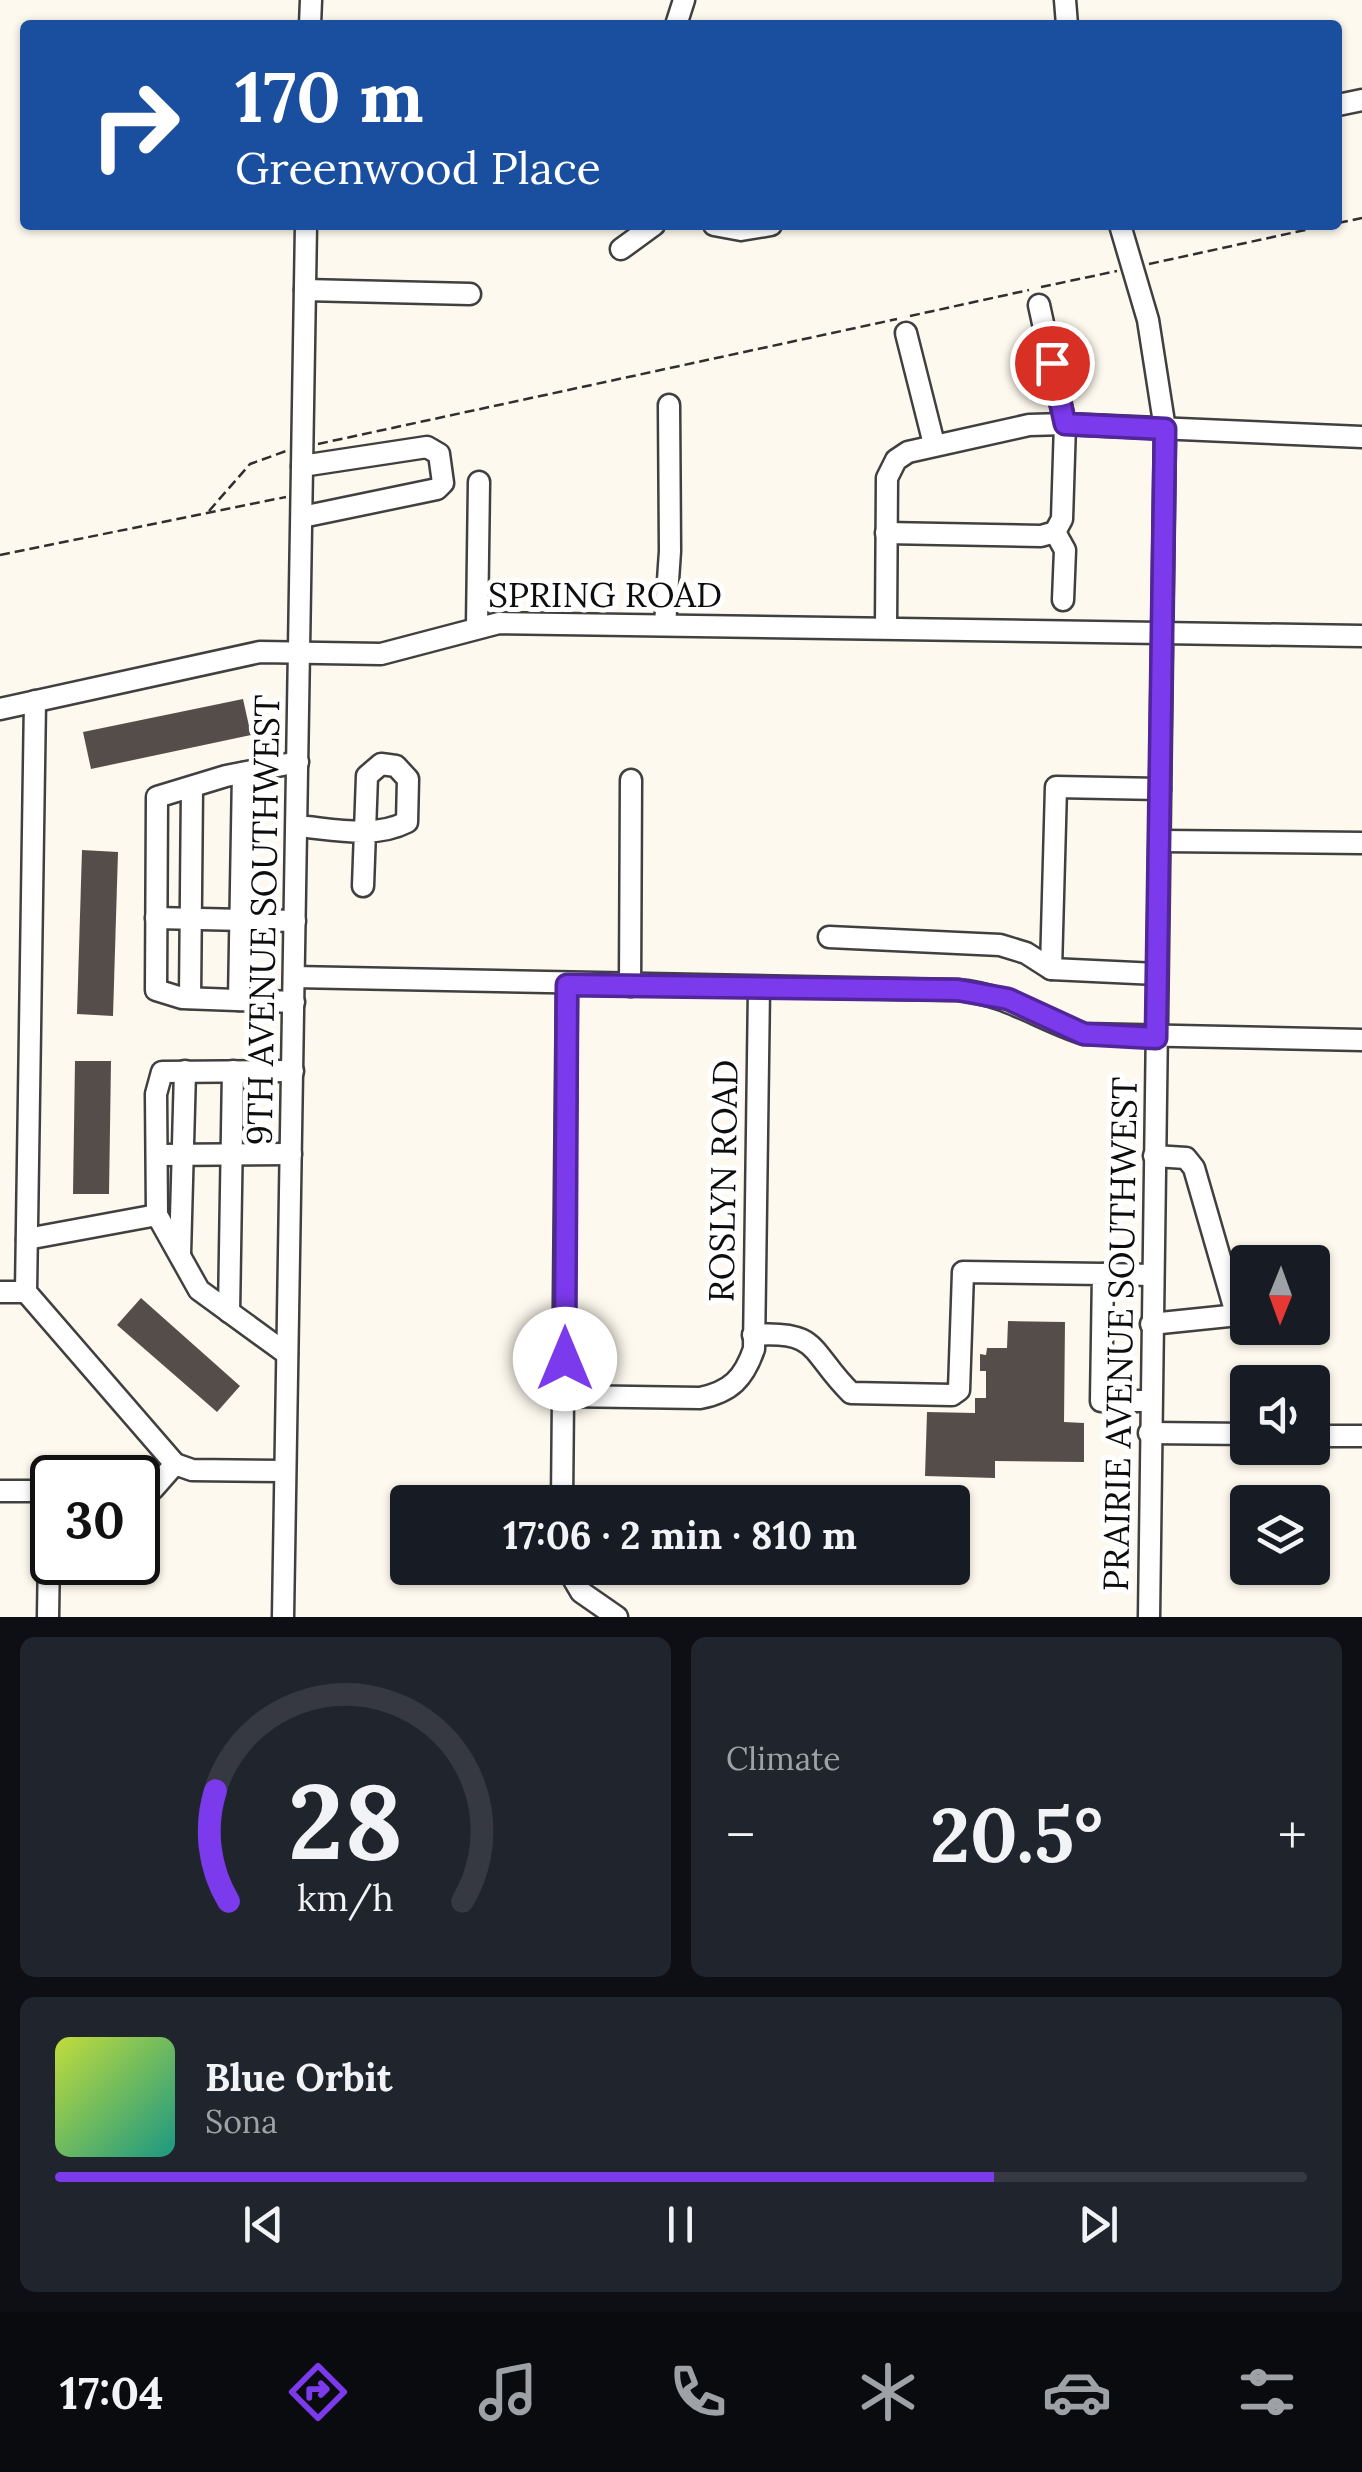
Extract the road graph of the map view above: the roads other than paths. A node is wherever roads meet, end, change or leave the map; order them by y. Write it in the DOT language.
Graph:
graph roads {
  1 [pos="306,230"];
  2 [pos="647,230"];
  3 [pos="1122,230"];
  4 [pos="621,250"];
  5 [pos="305,290"];
  6 [pos="470,294"];
  7 [pos="1039,305"];
  8 [pos="906,334"];
  9 [pos="669,406"];
  10 [pos="1065,424"];
  11 [pos="1165,429"];
  12 [pos="1362,437"];
  13 [pos="934,444"];
  14 [pos="302,457"];
  15 [pos="479,482"];
  16 [pos="302,517"];
  17 [pos="886,532"];
  18 [pos="1055,532"];
  19 [pos="1063,600"];
  20 [pos="664,625"];
  21 [pos="477,627"];
  22 [pos="886,628"];
  23 [pos="1162,631"];
  24 [pos="1362,636"];
  25 [pos="300,653"];
  26 [pos="35,702"];
  27 [pos="0,709"];
  28 [pos="298,762"];
  29 [pos="243,773"];
  30 [pos="631,780"];
  31 [pos="192,786"];
  32 [pos="1160,789"];
  33 [pos="297,826"];
  34 [pos="1160,841"];
  35 [pos="1362,843"];
  36 [pos="363,886"];
  37 [pos="156,918"];
  38 [pos="191,918"];
  39 [pos="240,918"];
  40 [pos="296,921"];
  41 [pos="829,938"];
  42 [pos="1051,969"];
  43 [pos="1157,974"];
  44 [pos="294,977"];
  45 [pos="567,985"];
  46 [pos="630,986"];
  47 [pos="759,988"];
  48 [pos="190,998"];
  49 [pos="239,1000"];
  50 [pos="294,1002"];
  51 [pos="1156,1038"];
  52 [pos="1362,1040"];
  53 [pos="233,1071"];
  54 [pos="292,1071"];
  55 [pos="185,1072"];
  56 [pos="185,1154"];
  57 [pos="232,1154"];
  58 [pos="291,1154"];
  59 [pos="157,1155"];
  60 [pos="1154,1156"];
  61 [pos="157,1215"];
  62 [pos="27,1239"];
  63 [pos="180,1256"];
  64 [pos="1103,1274"];
  65 [pos="1152,1275"];
  66 [pos="1230,1279"];
  67 [pos="0,1292"];
  68 [pos="26,1292"];
  69 [pos="230,1312"];
  70 [pos="1230,1317"];
  71 [pos="1151,1324"];
  72 [pos="753,1335"];
  73 [pos="287,1354"];
  74 [pos="565,1396"];
  75 [pos="1150,1402"];
  76 [pos="1150,1433"];
  77 [pos="1230,1434"];
  78 [pos="1330,1436"];
  79 [pos="1362,1436"];
  80 [pos="175,1464"];
  81 [pos="284,1472"];
  82 [pos="160,1482"];
  83 [pos="562,1485"];
  84 [pos="0,1491"];
  85 [pos="30,1491"];
  86 [pos="49,1585"];
  87 [pos="577,1585"];
  88 [pos="48,1617"];
  89 [pos="283,1617"];
  90 [pos="617,1617"];
  91 [pos="1149,1617"];
  1 -- 5 [label="street, 9TH AVENUE SOUTHWEST"];
  2 -- 4 [label="street"];
  3 -- 11 [label="street, PRAIRIE AVENUE SOUTHWEST"];
  5 -- 6 [label="street"];
  5 -- 14 [label="street, 9TH AVENUE SOUTHWEST"];
  7 -- 10 [label="street"];
  8 -- 13 [label="street"];
  9 -- 20 [label="street"];
  10 -- 11 [label="street"];
  10 -- 13 [label="street"];
  10 -- 18 [label="street"];
  11 -- 12 [label="street"];
  11 -- 23 [label="street, PRAIRIE AVENUE SOUTHWEST"];
  13 -- 17 [label="street"];
  14 -- 16 [label="street, 9TH AVENUE SOUTHWEST"];
  14 -- 16 [label="street"];
  15 -- 21 [label="street"];
  16 -- 25 [label="street, 9TH AVENUE SOUTHWEST"];
  17 -- 18 [label="street"];
  17 -- 22 [label="street"];
  18 -- 19 [label="street"];
  20 -- 21 [label="street, SPRING ROAD"];
  20 -- 22 [label="street, SPRING ROAD"];
  21 -- 25 [label="street, SPRING ROAD"];
  22 -- 23 [label="street, SPRING ROAD"];
  23 -- 24 [label="street, SPRING ROAD"];
  23 -- 32 [label="street, PRAIRIE AVENUE SOUTHWEST"];
  25 -- 26 [label="street, SPRING ROAD"];
  25 -- 28 [label="street, 9TH AVENUE SOUTHWEST"];
  26 -- 27 [label="street, SPRING ROAD"];
  26 -- 62 [label="street"];
  28 -- 29 [label="street"];
  28 -- 33 [label="street, 9TH AVENUE SOUTHWEST"];
  29 -- 31 [label="street"];
  29 -- 39 [label="street"];
  30 -- 46 [label="street"];
  31 -- 37 [label="street"];
  31 -- 38 [label="street"];
  32 -- 34 [label="street, PRAIRIE AVENUE SOUTHWEST"];
  32 -- 42 [label="street"];
  33 -- 36 [label="street"];
  33 -- 40 [label="street, 9TH AVENUE SOUTHWEST"];
  34 -- 35 [label="street"];
  34 -- 43 [label="street, PRAIRIE AVENUE SOUTHWEST"];
  37 -- 38 [label="street"];
  37 -- 48 [label="street"];
  38 -- 39 [label="street"];
  38 -- 48 [label="street"];
  39 -- 40 [label="street"];
  39 -- 49 [label="street"];
  40 -- 44 [label="street, 9TH AVENUE SOUTHWEST"];
  41 -- 42 [label="street"];
  42 -- 43 [label="street"];
  43 -- 51 [label="street, PRAIRIE AVENUE SOUTHWEST"];
  44 -- 45 [label="street"];
  44 -- 50 [label="street, 9TH AVENUE SOUTHWEST"];
  45 -- 46 [label="street"];
  45 -- 74 [label="street"];
  46 -- 47 [label="street"];
  47 -- 51 [label="street"];
  47 -- 72 [label="street, ROSLYN ROAD"];
  48 -- 49 [label="street"];
  49 -- 50 [label="street"];
  50 -- 54 [label="street, 9TH AVENUE SOUTHWEST"];
  51 -- 52 [label="street"];
  51 -- 60 [label="street, PRAIRIE AVENUE SOUTHWEST"];
  53 -- 54 [label="street"];
  53 -- 55 [label="street"];
  53 -- 57 [label="street"];
  54 -- 58 [label="street, 9TH AVENUE SOUTHWEST"];
  55 -- 56 [label="street"];
  55 -- 59 [label="street"];
  56 -- 57 [label="street"];
  56 -- 59 [label="street"];
  56 -- 63 [label="street"];
  57 -- 58 [label="street"];
  57 -- 69 [label="street"];
  58 -- 73 [label="street, 9TH AVENUE SOUTHWEST"];
  59 -- 61 [label="street"];
  60 -- 65 [label="street, PRAIRIE AVENUE SOUTHWEST"];
  60 -- 66 [label="street"];
  61 -- 62 [label="street"];
  61 -- 63 [label="street"];
  62 -- 68 [label="street"];
  63 -- 69 [label="street"];
  64 -- 65 [label="street"];
  64 -- 72 [label="street"];
  64 -- 75 [label="street"];
  65 -- 71 [label="street, PRAIRIE AVENUE SOUTHWEST"];
  67 -- 68 [label="street"];
  68 -- 80 [label="street"];
  69 -- 73 [label="street"];
  70 -- 71 [label="street"];
  71 -- 75 [label="street, PRAIRIE AVENUE SOUTHWEST"];
  72 -- 74 [label="street, ROSLYN ROAD"];
  73 -- 81 [label="street, 9TH AVENUE SOUTHWEST"];
  74 -- 83 [label="street"];
  75 -- 76 [label="street, PRAIRIE AVENUE SOUTHWEST"];
  76 -- 77 [label="street"];
  76 -- 91 [label="street, PRAIRIE AVENUE SOUTHWEST"];
  78 -- 79 [label="street"];
  80 -- 81 [label="street"];
  80 -- 82 [label="street"];
  81 -- 89 [label="street, 9TH AVENUE SOUTHWEST"];
  84 -- 85 [label="street"];
  86 -- 88 [label="street"];
  87 -- 90 [label="street"];
}
